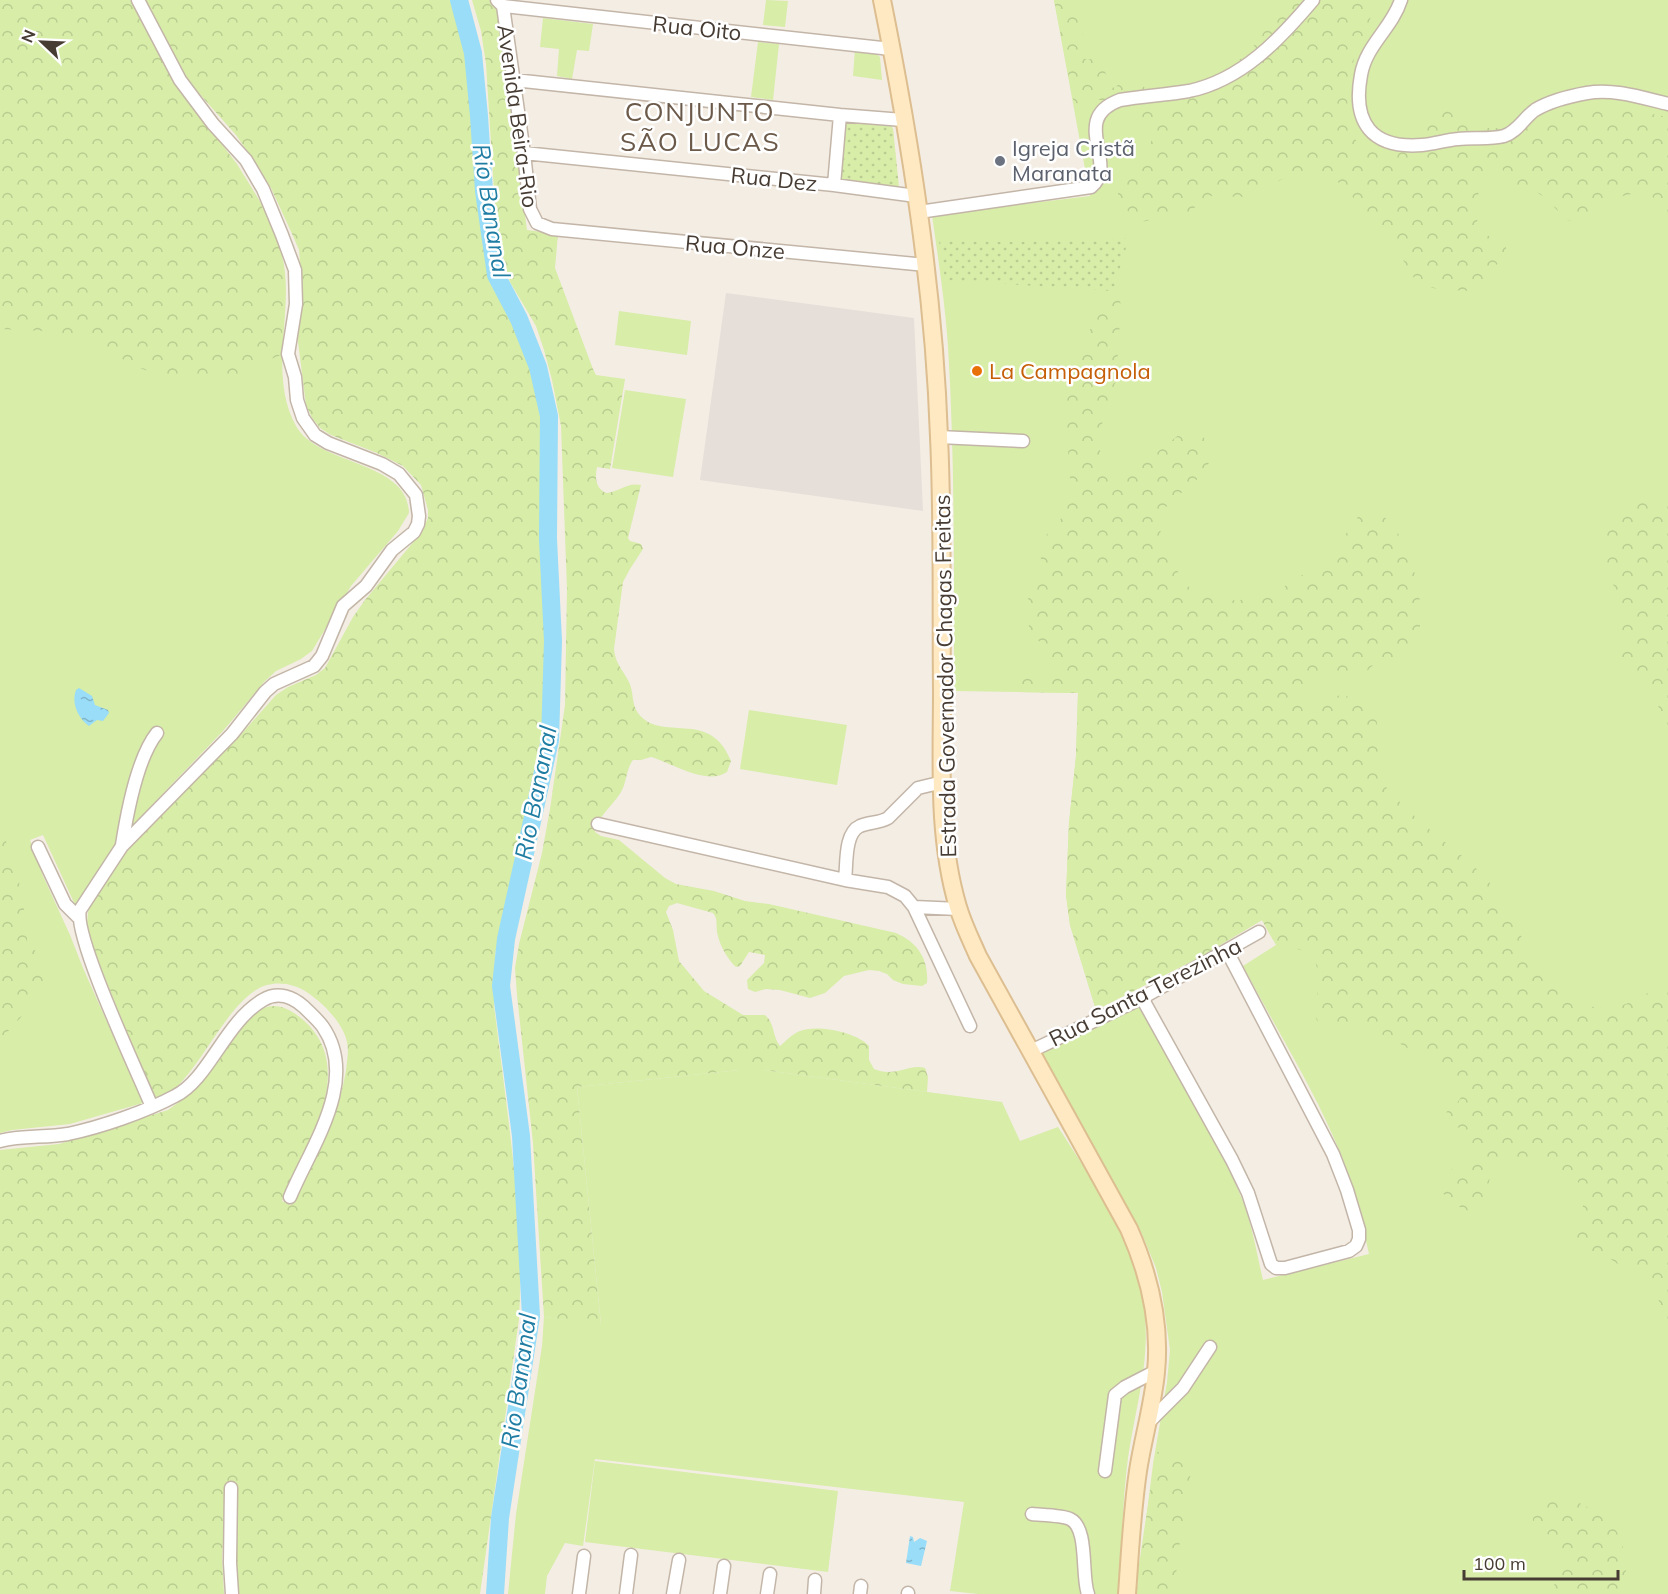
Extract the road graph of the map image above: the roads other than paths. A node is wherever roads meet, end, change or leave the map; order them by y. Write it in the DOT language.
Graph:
graph roads {
  1 [pos="138,0"];
  2 [pos="882,0"];
  3 [pos="1313,0"];
  4 [pos="1401,0"];
  5 [pos="500,3"];
  6 [pos="891,49"];
  7 [pos="514,80"];
  8 [pos="1668,104"];
  9 [pos="840,115"];
  10 [pos="903,120"];
  11 [pos="524,153"];
  12 [pos="834,185"];
  13 [pos="917,204"];
  14 [pos="544,227"];
  15 [pos="926,265"];
  16 [pos="939,437"];
  17 [pos="1023,441"];
  18 [pos="157,733"];
  19 [pos="943,782"];
  20 [pos="598,824"];
  21 [pos="122,846"];
  22 [pos="38,847"];
  23 [pos="845,880"];
  24 [pos="914,907"];
  25 [pos="959,909"];
  26 [pos="78,916"];
  27 [pos="1259,932"];
  28 [pos="1227,951"];
  29 [pos="1142,998"];
  30 [pos="970,1026"];
  31 [pos="1031,1051"];
  32 [pos="152,1107"];
  33 [pos="0,1141"];
  34 [pos="290,1197"];
  35 [pos="1210,1347"];
  36 [pos="1156,1371"];
  37 [pos="1146,1425"];
  38 [pos="1105,1471"];
  39 [pos="231,1488"];
  40 [pos="1032,1514"];
  41 [pos="631,1554"];
  42 [pos="584,1556"];
  43 [pos="679,1560"];
  44 [pos="724,1566"];
  45 [pos="770,1574"];
  46 [pos="815,1580"];
  47 [pos="232,1594"];
  48 [pos="579,1594"];
  49 [pos="626,1594"];
  50 [pos="674,1594"];
  51 [pos="720,1594"];
  52 [pos="767,1594"];
  53 [pos="814,1594"];
  54 [pos="1088,1594"];
  55 [pos="1126,1594"];
  1 -- 21 [label="street"];
  2 -- 6 [label="main road, Estrada Governador Chagas Freitas"];
  3 -- 13 [label="street, Rua Dez"];
  4 -- 8 [label="street"];
  5 -- 6 [label="street, Rua Oito"];
  5 -- 7 [label="street, Avenida Beira-Rio"];
  6 -- 10 [label="main road, Estrada Governador Chagas Freitas"];
  7 -- 9 [label="street"];
  7 -- 11 [label="street, Avenida Beira-Rio"];
  9 -- 10 [label="street"];
  9 -- 12 [label="street"];
  10 -- 13 [label="main road, Estrada Governador Chagas Freitas"];
  11 -- 12 [label="street, Rua Dez"];
  11 -- 14 [label="street, Avenida Beira-Rio"];
  12 -- 13 [label="street, Rua Dez"];
  13 -- 15 [label="main road, Estrada Governador Chagas Freitas"];
  14 -- 15 [label="street, Rua Onze"];
  15 -- 16 [label="main road, Estrada Governador Chagas Freitas"];
  16 -- 17 [label="street"];
  16 -- 19 [label="main road, Estrada Governador Chagas Freitas"];
  18 -- 21 [label="street"];
  19 -- 23 [label="street"];
  19 -- 25 [label="main road, Estrada Governador Chagas Freitas"];
  20 -- 23 [label="street"];
  21 -- 26 [label="street"];
  22 -- 26 [label="street"];
  23 -- 24 [label="street"];
  24 -- 25 [label="street"];
  24 -- 30 [label="street"];
  25 -- 31 [label="main road, Estrada Governador Chagas Freitas"];
  26 -- 32 [label="street"];
  27 -- 28 [label="street, Rua Santa Terezinha"];
  28 -- 29 [label="street, Rua Santa Terezinha"];
  28 -- 29 [label="street"];
  29 -- 31 [label="street, Rua Santa Terezinha"];
  31 -- 36 [label="main road, Estrada Governador Chagas Freitas"];
  32 -- 33 [label="street"];
  32 -- 34 [label="street"];
  35 -- 37 [label="street"];
  36 -- 37 [label="main road, Estrada Governador Chagas Freitas"];
  36 -- 38 [label="street"];
  37 -- 55 [label="main road, Estrada Governador Chagas Freitas"];
  39 -- 47 [label="street"];
  40 -- 54 [label="street"];
  41 -- 49 [label="street"];
  42 -- 48 [label="street"];
  43 -- 50 [label="street"];
  44 -- 51 [label="street"];
  45 -- 52 [label="street"];
  46 -- 53 [label="street"];
}
